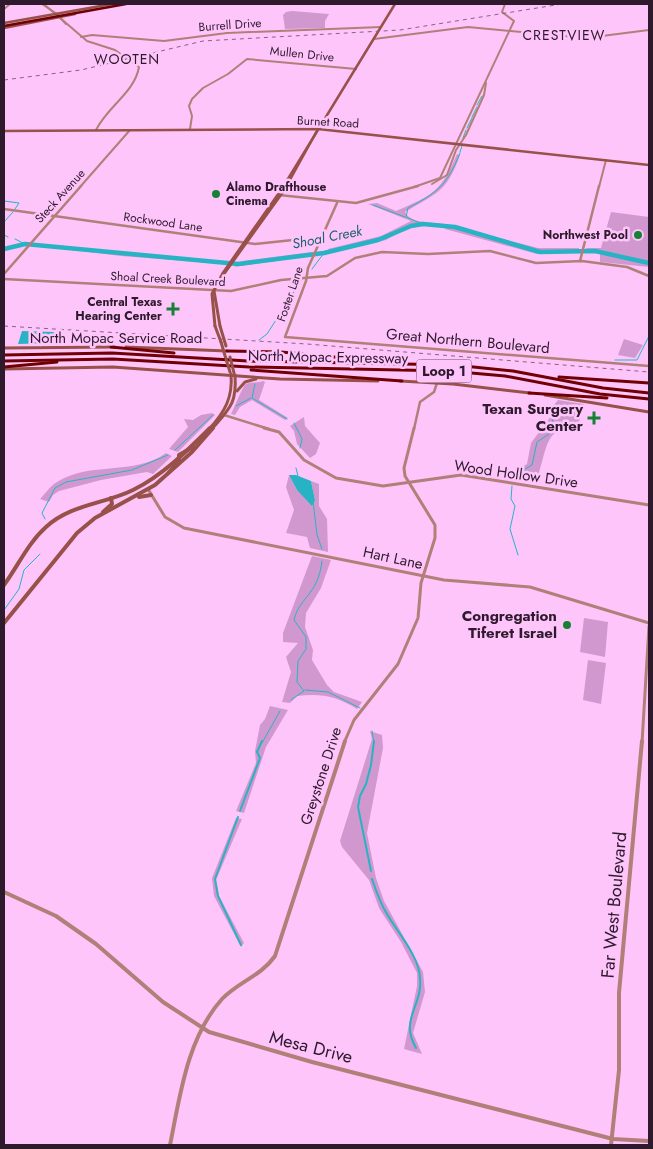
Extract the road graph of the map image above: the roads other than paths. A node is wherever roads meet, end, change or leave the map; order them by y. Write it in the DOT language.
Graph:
graph roads {
  1 [pos="10,4"];
  2 [pos="42,4"];
  3 [pos="112,4"];
  4 [pos="117,4"];
  5 [pos="126,4"];
  6 [pos="130,4"];
  7 [pos="394,4"];
  8 [pos="505,4"];
  9 [pos="4,9"];
  10 [pos="62,13"];
  11 [pos="55,14"];
  12 [pos="48,15"];
  13 [pos="67,16"];
  14 [pos="61,17"];
  15 [pos="58,18"];
  16 [pos="52,19"];
  17 [pos="66,24"];
  18 [pos="4,25"];
  19 [pos="381,27"];
  20 [pos="649,30"];
  21 [pos="509,31"];
  22 [pos="82,37"];
  23 [pos="374,39"];
  24 [pos="356,69"];
  25 [pos="486,83"];
  26 [pos="190,129"];
  27 [pos="306,129"];
  28 [pos="318,129"];
  29 [pos="96,130"];
  30 [pos="130,130"];
  31 [pos="4,131"];
  32 [pos="314,133"];
  33 [pos="464,139"];
  34 [pos="445,142"];
  35 [pos="459,143"];
  36 [pos="467,144"];
  37 [pos="455,147"];
  38 [pos="306,150"];
  39 [pos="606,160"];
  40 [pos="450,161"];
  41 [pos="649,165"];
  42 [pos="293,172"];
  43 [pos="445,172"];
  44 [pos="448,172"];
  45 [pos="288,178"];
  46 [pos="287,186"];
  47 [pos="416,188"];
  48 [pos="279,196"];
  49 [pos="337,204"];
  50 [pos="4,209"];
  51 [pos="54,215"];
  52 [pos="262,220"];
  53 [pos="246,242"];
  54 [pos="319,242"];
  55 [pos="580,261"];
  56 [pos="4,274"];
  57 [pos="649,276"];
  58 [pos="307,278"];
  59 [pos="4,279"];
  60 [pos="214,291"];
  61 [pos="218,326"];
  62 [pos="285,337"];
  63 [pos="220,343"];
  64 [pos="111,347"];
  65 [pos="4,349"];
  66 [pos="210,350"];
  67 [pos="226,352"];
  68 [pos="4,358"];
  69 [pos="113,359"];
  70 [pos="208,359"];
  71 [pos="400,364"];
  72 [pos="214,366"];
  73 [pos="649,366"];
  74 [pos="4,368"];
  75 [pos="513,371"];
  76 [pos="233,374"];
  77 [pos="268,378"];
  78 [pos="402,381"];
  79 [pos="437,383"];
  80 [pos="649,383"];
  81 [pos="236,393"];
  82 [pos="529,393"];
  83 [pos="649,396"];
  84 [pos="638,399"];
  85 [pos="649,412"];
  86 [pos="221,414"];
  87 [pos="226,415"];
  88 [pos="201,442"];
  89 [pos="179,456"];
  90 [pos="167,476"];
  91 [pos="151,481"];
  92 [pos="410,483"];
  93 [pos="148,489"];
  94 [pos="126,493"];
  95 [pos="151,495"];
  96 [pos="111,498"];
  97 [pos="127,500"];
  98 [pos="649,505"];
  99 [pos="95,518"];
  100 [pos="424,576"];
  101 [pos="4,585"];
  102 [pos="4,622"];
  103 [pos="649,625"];
  104 [pos="649,667"];
  105 [pos="4,892"];
  106 [pos="202,1029"];
  107 [pos="612,1139"];
  108 [pos="649,1141"];
  109 [pos="170,1145"];
  110 [pos="611,1145"];
  1 -- 9 [label="street"];
  2 -- 11 [label="street"];
  3 -- 10 [label="main road"];
  4 -- 18 [label="highway, bridge"];
  5 -- 18 [label="highway, bridge"];
  6 -- 13 [label="main road"];
  7 -- 19 [label="main road"];
  8 -- 21 [label="street"];
  10 -- 11 [label="main road"];
  10 -- 13 [label="main road"];
  11 -- 12 [label="main road"];
  11 -- 14 [label="street"];
  11 -- 15 [label="street"];
  12 -- 16 [label="main road"];
  12 -- 18 [label="main road"];
  13 -- 14 [label="main road"];
  14 -- 15 [label="main road"];
  14 -- 17 [label="street"];
  15 -- 16 [label="main road"];
  15 -- 17 [label="street"];
  16 -- 18 [label="main road"];
  17 -- 22 [label="street"];
  19 -- 22 [label="street, Burrell Drive"];
  19 -- 23 [label="main road"];
  20 -- 21 [label="street"];
  21 -- 23 [label="street"];
  21 -- 25 [label="street"];
  22 -- 29 [label="street"];
  23 -- 24 [label="main road"];
  24 -- 26 [label="street, Mullen Drive"];
  24 -- 28 [label="main road"];
  25 -- 33 [label="street"];
  25 -- 35 [label="street"];
  26 -- 27 [label="main road, Burnet Road"];
  26 -- 30 [label="main road, Burnet Road"];
  27 -- 28 [label="main road, Burnet Road"];
  27 -- 32 [label="main road"];
  28 -- 32 [label="main road"];
  28 -- 34 [label="main road, Burnet Road"];
  28 -- 38 [label="main road"];
  29 -- 30 [label="main road, Burnet Road"];
  29 -- 31 [label="main road, Burnet Road"];
  30 -- 51 [label="street, Steck Avenue"];
  32 -- 38 [label="main road"];
  33 -- 35 [label="street"];
  33 -- 36 [label="main road"];
  34 -- 35 [label="main road, Burnet Road"];
  34 -- 37 [label="main road"];
  35 -- 36 [label="main road, Burnet Road"];
  35 -- 37 [label="street"];
  35 -- 40 [label="street"];
  36 -- 39 [label="main road, Burnet Road"];
  37 -- 40 [label="street"];
  38 -- 42 [label="main road"];
  39 -- 41 [label="main road, Burnet Road"];
  39 -- 55 [label="street"];
  40 -- 43 [label="street"];
  40 -- 44 [label="street"];
  42 -- 45 [label="main road"];
  42 -- 46 [label="main road"];
  43 -- 44 [label="street"];
  43 -- 47 [label="street"];
  44 -- 47 [label="street"];
  45 -- 46 [label="main road"];
  45 -- 48 [label="main road"];
  46 -- 48 [label="main road"];
  47 -- 49 [label="street"];
  48 -- 49 [label="street"];
  48 -- 52 [label="main road"];
  49 -- 54 [label="street, Foster Lane"];
  50 -- 51 [label="street, Rockwood Lane"];
  51 -- 53 [label="street, Rockwood Lane"];
  51 -- 56 [label="street, Steck Avenue"];
  52 -- 53 [label="main road"];
  53 -- 54 [label="street, Rockwood Lane"];
  53 -- 60 [label="main road"];
  54 -- 58 [label="street, Foster Lane"];
  55 -- 57 [label="street, Shoal Creek Boulevard"];
  55 -- 58 [label="street, Shoal Creek Boulevard"];
  58 -- 60 [label="street, Shoal Creek Boulevard"];
  58 -- 62 [label="street, Foster Lane"];
  59 -- 60 [label="street, Shoal Creek Boulevard"];
  60 -- 61 [label="main road"];
  61 -- 63 [label="main road, bridge"];
  61 -- 67 [label="main road, bridge"];
  62 -- 73 [label="street, Great Northern Boulevard"];
  63 -- 66 [label="main road"];
  63 -- 67 [label="main road"];
  64 -- 65 [label="main road, North Mopac Service Road"];
  64 -- 66 [label="main road, North Mopac Service Road"];
  64 -- 70 [label="highway"];
  66 -- 67 [label="main road, North Mopac Service Road"];
  67 -- 71 [label="highway"];
  67 -- 76 [label="main road, bridge"];
  67 -- 76 [label="main road, bridge"];
  68 -- 69 [label="highway, North Mopac Expressway / Loop 1"];
  68 -- 70 [label="highway, North Mopac Expressway / Loop 1"];
  68 -- 83 [label="highway"];
  69 -- 72 [label="highway, North Mopac Expressway / Loop 1"];
  69 -- 74 [label="highway"];
  70 -- 71 [label="highway, North Mopac Expressway / Loop 1"];
  71 -- 75 [label="highway, North Mopac Expressway / Loop 1"];
  72 -- 78 [label="highway"];
  72 -- 84 [label="highway, North Mopac Expressway / Loop 1"];
  74 -- 76 [label="main road, North Mopac Service Road"];
  75 -- 80 [label="highway"];
  75 -- 83 [label="highway, North Mopac Expressway / Loop 1"];
  76 -- 77 [label="main road, North Mopac Service Road"];
  76 -- 81 [label="main road"];
  76 -- 86 [label="main road"];
  77 -- 78 [label="main road, North Mopac Service Road"];
  77 -- 81 [label="main road"];
  78 -- 79 [label="main road, North Mopac Service Road"];
  79 -- 82 [label="main road, North Mopac Service Road"];
  79 -- 92 [label="street, Greystone Drive"];
  81 -- 87 [label="main road"];
  82 -- 84 [label="highway"];
  82 -- 85 [label="main road, North Mopac Service Road"];
  83 -- 84 [label="highway, North Mopac Expressway / Loop 1"];
  86 -- 87 [label="street, Wood Hollow Drive"];
  86 -- 89 [label="main road"];
  87 -- 88 [label="main road"];
  87 -- 92 [label="street, Wood Hollow Drive"];
  88 -- 89 [label="main road"];
  88 -- 90 [label="main road"];
  89 -- 90 [label="main road"];
  89 -- 91 [label="main road"];
  90 -- 93 [label="main road"];
  91 -- 93 [label="main road"];
  91 -- 94 [label="main road"];
  92 -- 98 [label="street, Wood Hollow Drive"];
  92 -- 100 [label="street, Greystone Drive"];
  93 -- 94 [label="main road"];
  93 -- 95 [label="street, Hart Lane"];
  93 -- 97 [label="main road"];
  94 -- 96 [label="main road"];
  95 -- 97 [label="main road"];
  95 -- 100 [label="street, Hart Lane"];
  96 -- 99 [label="main road"];
  96 -- 101 [label="main road"];
  97 -- 99 [label="main road"];
  99 -- 102 [label="main road"];
  100 -- 103 [label="street, Hart Lane"];
  100 -- 106 [label="street, Greystone Drive"];
  103 -- 104 [label="street, Far West Boulevard"];
  104 -- 107 [label="street, Far West Boulevard"];
  105 -- 106 [label="street, Mesa Drive"];
  106 -- 107 [label="street, Mesa Drive"];
  106 -- 109 [label="street, Greystone Drive"];
  107 -- 108 [label="street, Mesa Drive"];
  107 -- 110 [label="street, Far West Boulevard"];
}
